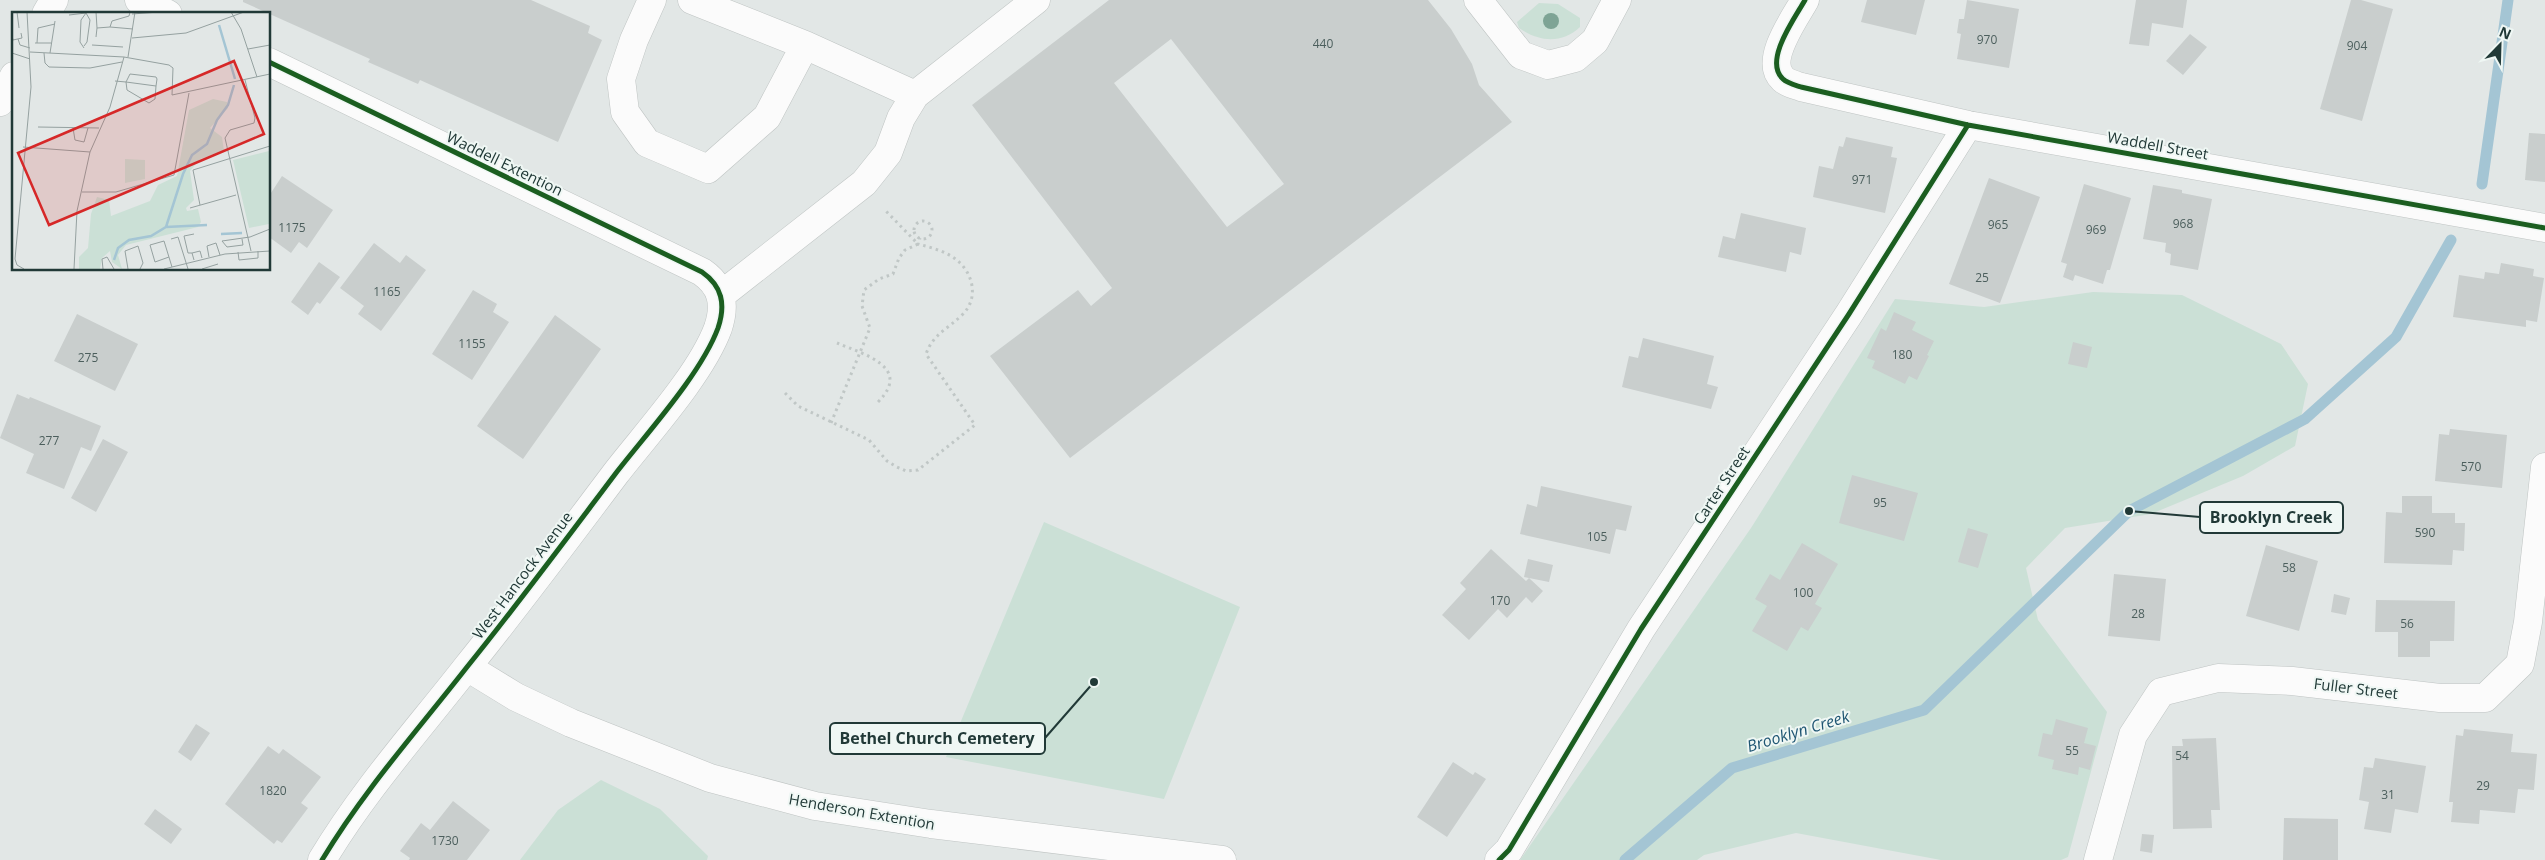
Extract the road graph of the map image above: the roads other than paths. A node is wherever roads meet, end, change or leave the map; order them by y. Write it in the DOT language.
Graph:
graph roads {
  1 [pos="54,0"];
  2 [pos="140,0"];
  3 [pos="652,0"];
  4 [pos="692,0"];
  5 [pos="1036,0"];
  6 [pos="1478,0"];
  7 [pos="1617,0"];
  8 [pos="1805,0"];
  9 [pos="47,12"];
  10 [pos="164,12"];
  11 [pos="805,45"];
  12 [pos="270,62"];
  13 [pos="12,80"];
  14 [pos="915,95"];
  15 [pos="0,102"];
  16 [pos="1968,125"];
  17 [pos="2545,228"];
  18 [pos="721,295"];
  19 [pos="2545,467"];
  20 [pos="467,667"];
  21 [pos="322,860"];
  22 [pos="1222,860"];
  23 [pos="1499,860"];
  24 [pos="2098,860"];
  1 -- 9 [label="street"];
  2 -- 10 [label="street"];
  3 -- 11 [label="street"];
  4 -- 11 [label="street"];
  5 -- 14 [label="street"];
  6 -- 7 [label="street"];
  8 -- 16 [label="street, Waddell Street"];
  11 -- 14 [label="street"];
  12 -- 18 [label="street, Waddell Extention"];
  13 -- 15 [label="street"];
  14 -- 18 [label="street"];
  16 -- 17 [label="street, Waddell Street"];
  16 -- 23 [label="street, Carter Street"];
  18 -- 20 [label="street, West Hancock Avenue"];
  19 -- 24 [label="street, Fuller Street"];
  20 -- 21 [label="street, West Hancock Avenue"];
  20 -- 22 [label="street, Henderson Extention"];
}
